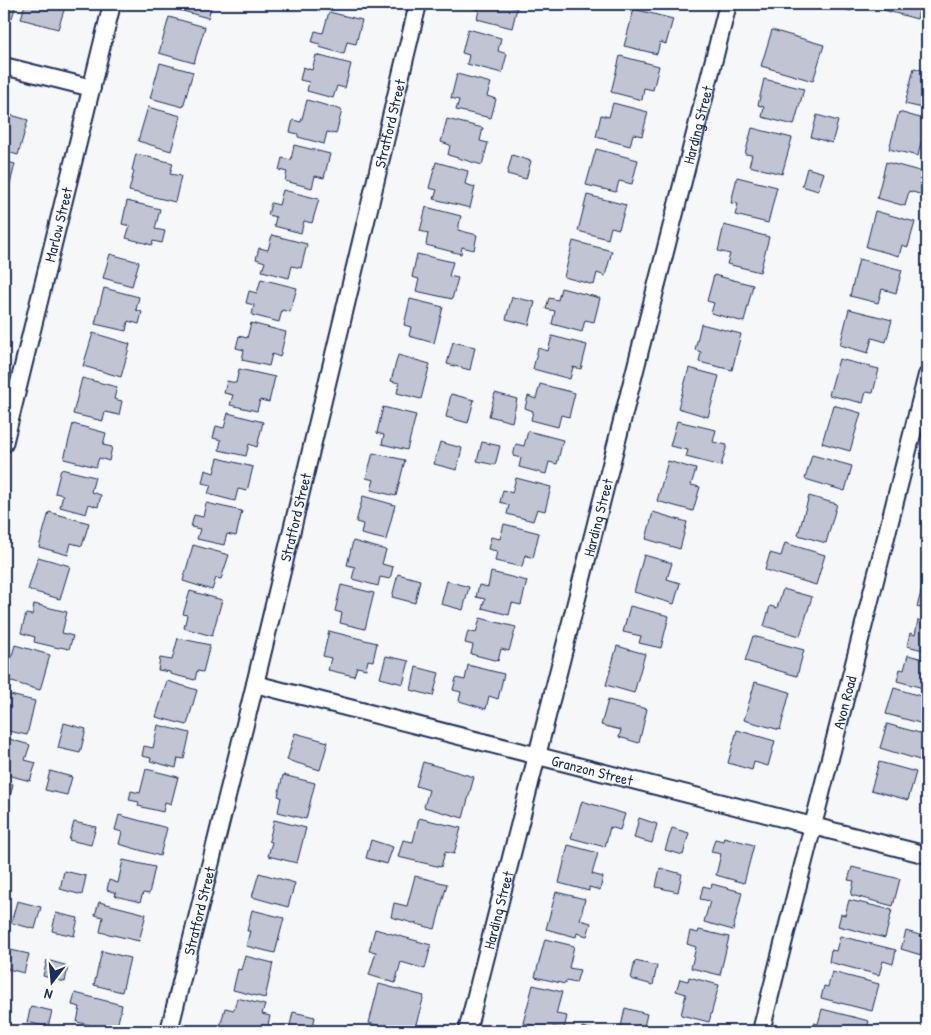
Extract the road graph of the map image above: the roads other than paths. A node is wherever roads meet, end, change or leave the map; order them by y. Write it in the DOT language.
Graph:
graph roads {
  1 [pos="112,4"];
  2 [pos="418,4"];
  3 [pos="728,4"];
  4 [pos="4,66"];
  5 [pos="92,88"];
  6 [pos="927,375"];
  7 [pos="4,444"];
  8 [pos="255,684"];
  9 [pos="536,756"];
  10 [pos="813,826"];
  11 [pos="927,854"];
  12 [pos="170,1031"];
  13 [pos="467,1031"];
  14 [pos="761,1031"];
  1 -- 5 [label="street, Marlow Street"];
  2 -- 8 [label="street, Stratford Street"];
  3 -- 9 [label="street, Harding Street"];
  4 -- 5 [label="street"];
  5 -- 7 [label="street, Marlow Street"];
  6 -- 10 [label="street, Avon Road"];
  8 -- 9 [label="street, Granzon Street"];
  8 -- 12 [label="street, Stratford Street"];
  9 -- 10 [label="street, Granzon Street"];
  9 -- 13 [label="street, Harding Street"];
  10 -- 11 [label="street, Granzon Street"];
  10 -- 14 [label="street, Avon Road"];
}
